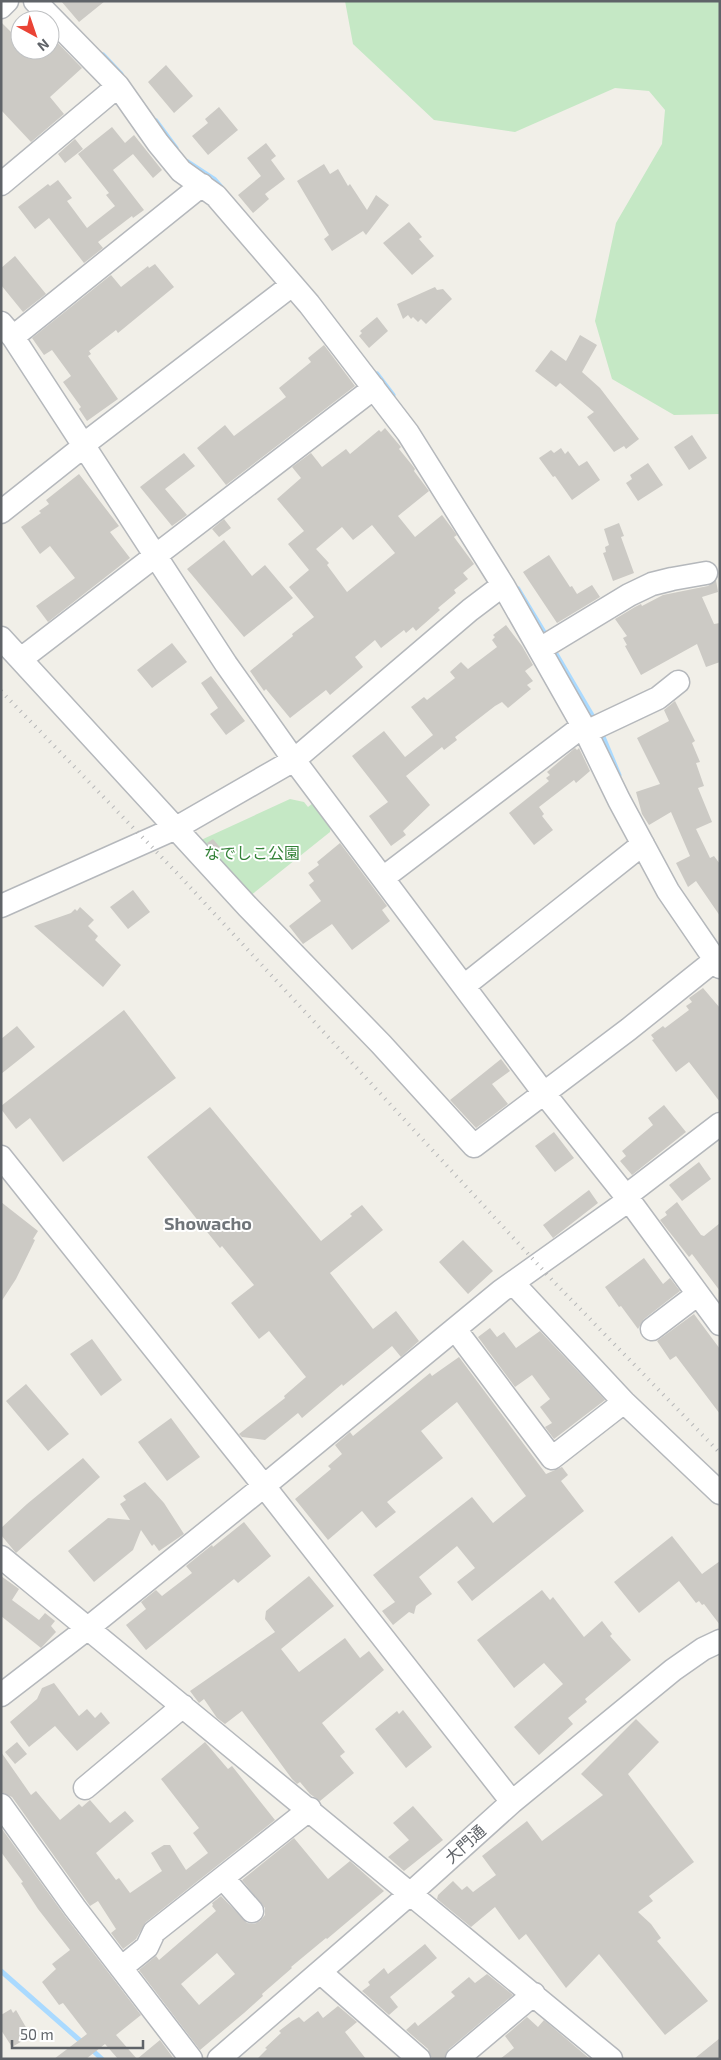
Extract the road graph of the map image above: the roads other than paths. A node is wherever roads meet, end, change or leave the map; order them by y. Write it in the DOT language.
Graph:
graph roads {
  1 [pos="7,1"];
  2 [pos="35,1"];
  3 [pos="1,7"];
  4 [pos="118,86"];
  5 [pos="1,184"];
  6 [pos="202,185"];
  7 [pos="292,285"];
  8 [pos="7,330"];
  9 [pos="374,388"];
  10 [pos="83,445"];
  11 [pos="2,511"];
  12 [pos="154,556"];
  13 [pos="706,573"];
  14 [pos="503,586"];
  15 [pos="1,638"];
  16 [pos="540,649"];
  17 [pos="21,659"];
  18 [pos="678,682"];
  19 [pos="585,729"];
  20 [pos="294,760"];
  21 [pos="176,828"];
  22 [pos="642,844"];
  23 [pos="383,878"];
  24 [pos="1,906"];
  25 [pos="717,963"];
  26 [pos="464,986"];
  27 [pos="543,1092"];
  28 [pos="720,1124"];
  29 [pos="1,1156"];
  30 [pos="628,1198"];
  31 [pos="513,1283"];
  32 [pos="711,1306"];
  33 [pos="456,1329"];
  34 [pos="652,1329"];
  35 [pos="624,1402"];
  36 [pos="264,1486"];
  37 [pos="720,1493"];
  38 [pos="1,1557"];
  39 [pos="88,1628"];
  40 [pos="720,1641"];
  41 [pos="1,1695"];
  42 [pos="183,1706"];
  43 [pos="85,1788"];
  44 [pos="512,1802"];
  45 [pos="1,1805"];
  46 [pos="310,1809"];
  47 [pos="223,1878"];
  48 [pos="411,1893"];
  49 [pos="252,1911"];
  50 [pos="121,1968"];
  51 [pos="320,1972"];
  52 [pos="534,1994"];
  53 [pos="472,2054"];
  54 [pos="190,2059"];
  55 [pos="219,2059"];
  56 [pos="419,2059"];
  57 [pos="612,2059"];
  1 -- 3 [label="street"];
  2 -- 4 [label="street"];
  4 -- 5 [label="street"];
  4 -- 6 [label="street"];
  6 -- 7 [label="street"];
  6 -- 8 [label="street"];
  7 -- 9 [label="street"];
  7 -- 10 [label="street"];
  8 -- 10 [label="street"];
  9 -- 12 [label="street"];
  9 -- 14 [label="street"];
  10 -- 11 [label="street"];
  10 -- 12 [label="street"];
  12 -- 17 [label="street"];
  12 -- 20 [label="street"];
  13 -- 16 [label="street"];
  14 -- 16 [label="street"];
  14 -- 20 [label="street"];
  15 -- 17 [label="street"];
  16 -- 19 [label="street"];
  17 -- 21 [label="street"];
  18 -- 19 [label="street"];
  19 -- 22 [label="street"];
  19 -- 23 [label="street"];
  20 -- 21 [label="street"];
  20 -- 23 [label="street"];
  21 -- 24 [label="street"];
  21 -- 27 [label="street"];
  22 -- 25 [label="street"];
  22 -- 26 [label="street"];
  23 -- 26 [label="street"];
  25 -- 27 [label="street"];
  26 -- 27 [label="street"];
  27 -- 30 [label="street"];
  28 -- 30 [label="street"];
  29 -- 36 [label="street"];
  30 -- 31 [label="street"];
  30 -- 32 [label="street"];
  31 -- 33 [label="street"];
  31 -- 35 [label="street"];
  32 -- 34 [label="street"];
  33 -- 35 [label="street"];
  33 -- 36 [label="street"];
  35 -- 37 [label="street"];
  36 -- 39 [label="street"];
  36 -- 44 [label="street"];
  38 -- 39 [label="street"];
  39 -- 41 [label="street"];
  39 -- 42 [label="street"];
  40 -- 44 [label="street, 大門通"];
  42 -- 43 [label="street"];
  42 -- 46 [label="street"];
  44 -- 48 [label="street, 大門通"];
  45 -- 50 [label="street"];
  46 -- 47 [label="street"];
  46 -- 48 [label="street"];
  47 -- 49 [label="street"];
  47 -- 50 [label="street"];
  48 -- 51 [label="street, 大門通"];
  48 -- 52 [label="street"];
  50 -- 54 [label="street"];
  51 -- 55 [label="street, 大門通"];
  51 -- 56 [label="street"];
  52 -- 53 [label="street"];
  52 -- 57 [label="street"];
}
